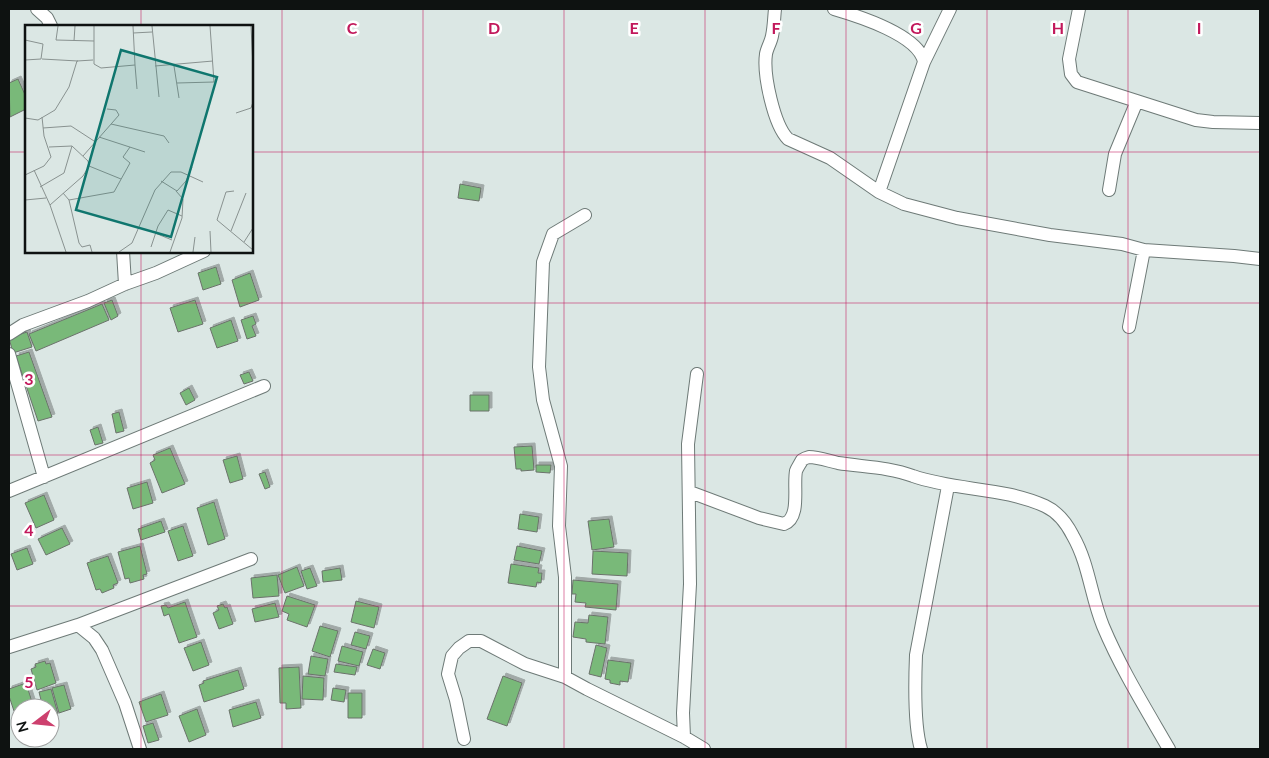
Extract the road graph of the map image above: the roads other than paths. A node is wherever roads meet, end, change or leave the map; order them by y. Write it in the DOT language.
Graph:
graph roads {
  1 [pos="37,9"];
  2 [pos="775,9"];
  3 [pos="834,9"];
  4 [pos="950,9"];
  5 [pos="1079,9"];
  6 [pos="51,25"];
  7 [pos="924,62"];
  8 [pos="1137,101"];
  9 [pos="1260,123"];
  10 [pos="1109,190"];
  11 [pos="879,192"];
  12 [pos="585,215"];
  13 [pos="1144,250"];
  14 [pos="123,252"];
  15 [pos="202,252"];
  16 [pos="1260,259"];
  17 [pos="125,284"];
  18 [pos="1129,327"];
  19 [pos="9,334"];
  20 [pos="9,354"];
  21 [pos="697,374"];
  22 [pos="264,386"];
  23 [pos="44,477"];
  24 [pos="948,486"];
  25 [pos="9,491"];
  26 [pos="690,492"];
  27 [pos="251,559"];
  28 [pos="78,625"];
  29 [pos="9,647"];
  30 [pos="566,677"];
  31 [pos="684,736"];
  32 [pos="464,739"];
  33 [pos="140,749"];
  34 [pos="704,749"];
  35 [pos="921,749"];
  36 [pos="1169,749"];
  1 -- 6 [label="street"];
  2 -- 11 [label="street"];
  3 -- 7 [label="street"];
  4 -- 7 [label="street"];
  5 -- 8 [label="street"];
  7 -- 11 [label="street"];
  8 -- 9 [label="street"];
  8 -- 10 [label="street"];
  11 -- 13 [label="street"];
  12 -- 30 [label="street"];
  13 -- 16 [label="street"];
  13 -- 18 [label="street"];
  14 -- 17 [label="street"];
  15 -- 17 [label="street"];
  17 -- 19 [label="street"];
  20 -- 23 [label="street"];
  21 -- 26 [label="street"];
  22 -- 23 [label="street"];
  23 -- 25 [label="street"];
  24 -- 26 [label="street"];
  24 -- 35 [label="street"];
  24 -- 36 [label="street"];
  26 -- 31 [label="street"];
  27 -- 28 [label="street"];
  28 -- 29 [label="street"];
  28 -- 33 [label="street"];
  30 -- 31 [label="street"];
  30 -- 32 [label="street"];
  31 -- 34 [label="street"];
}
